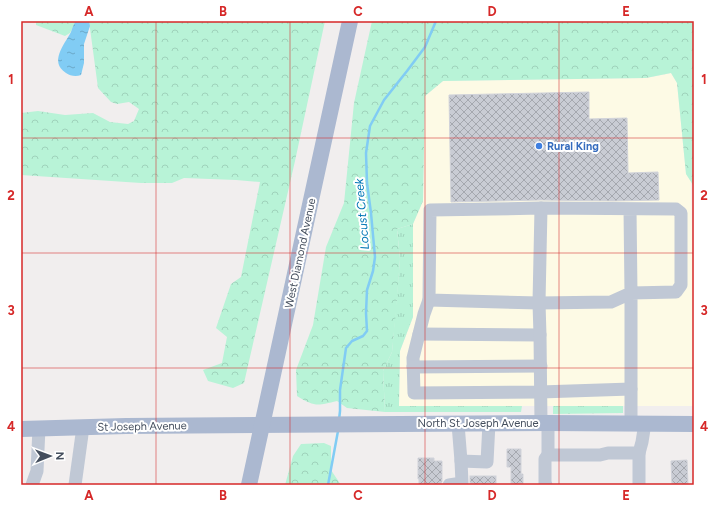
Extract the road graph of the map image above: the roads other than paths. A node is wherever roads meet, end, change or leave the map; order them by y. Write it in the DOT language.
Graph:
graph roads {
  1 [pos="350,21"];
  2 [pos="541,208"];
  3 [pos="630,209"];
  4 [pos="631,293"];
  5 [pos="429,300"];
  6 [pos="539,303"];
  7 [pos="419,334"];
  8 [pos="540,335"];
  9 [pos="540,366"];
  10 [pos="413,367"];
  11 [pos="631,389"];
  12 [pos="540,392"];
  13 [pos="489,423"];
  14 [pos="544,423"];
  15 [pos="638,423"];
  16 [pos="458,424"];
  17 [pos="694,424"];
  18 [pos="262,425"];
  19 [pos="83,427"];
  20 [pos="38,428"];
  21 [pos="21,429"];
  22 [pos="639,453"];
  23 [pos="548,455"];
  24 [pos="461,461"];
  25 [pos="32,485"];
  26 [pos="75,485"];
  27 [pos="250,485"];
  28 [pos="449,485"];
  29 [pos="546,485"];
  30 [pos="639,485"];
  1 -- 18 [label="main road, West Diamond Avenue"];
  2 -- 3 [label="lane"];
  2 -- 5 [label="lane"];
  2 -- 6 [label="lane"];
  3 -- 4 [label="lane"];
  3 -- 4 [label="lane"];
  4 -- 6 [label="lane"];
  4 -- 11 [label="lane"];
  5 -- 6 [label="lane"];
  5 -- 7 [label="lane"];
  6 -- 8 [label="lane"];
  7 -- 8 [label="lane"];
  7 -- 10 [label="lane"];
  8 -- 9 [label="lane"];
  9 -- 10 [label="lane"];
  9 -- 12 [label="lane"];
  10 -- 12 [label="lane"];
  11 -- 12 [label="lane"];
  11 -- 15 [label="lane"];
  12 -- 14 [label="lane"];
  13 -- 14 [label="main road, North St Joseph Avenue"];
  13 -- 16 [label="main road, North St Joseph Avenue"];
  13 -- 24 [label="lane"];
  14 -- 15 [label="main road, North St Joseph Avenue"];
  14 -- 23 [label="lane"];
  15 -- 17 [label="main road, North St Joseph Avenue"];
  15 -- 22 [label="lane"];
  16 -- 18 [label="main road, North St Joseph Avenue"];
  16 -- 24 [label="lane"];
  18 -- 19 [label="main road, St Joseph Avenue"];
  18 -- 27 [label="main road, West Diamond Avenue"];
  19 -- 20 [label="main road, St Joseph Avenue"];
  19 -- 26 [label="lane"];
  20 -- 21 [label="main road, St Joseph Avenue"];
  20 -- 25 [label="lane"];
  22 -- 23 [label="lane"];
  22 -- 30 [label="lane"];
  23 -- 29 [label="lane"];
  24 -- 28 [label="lane"];
}
